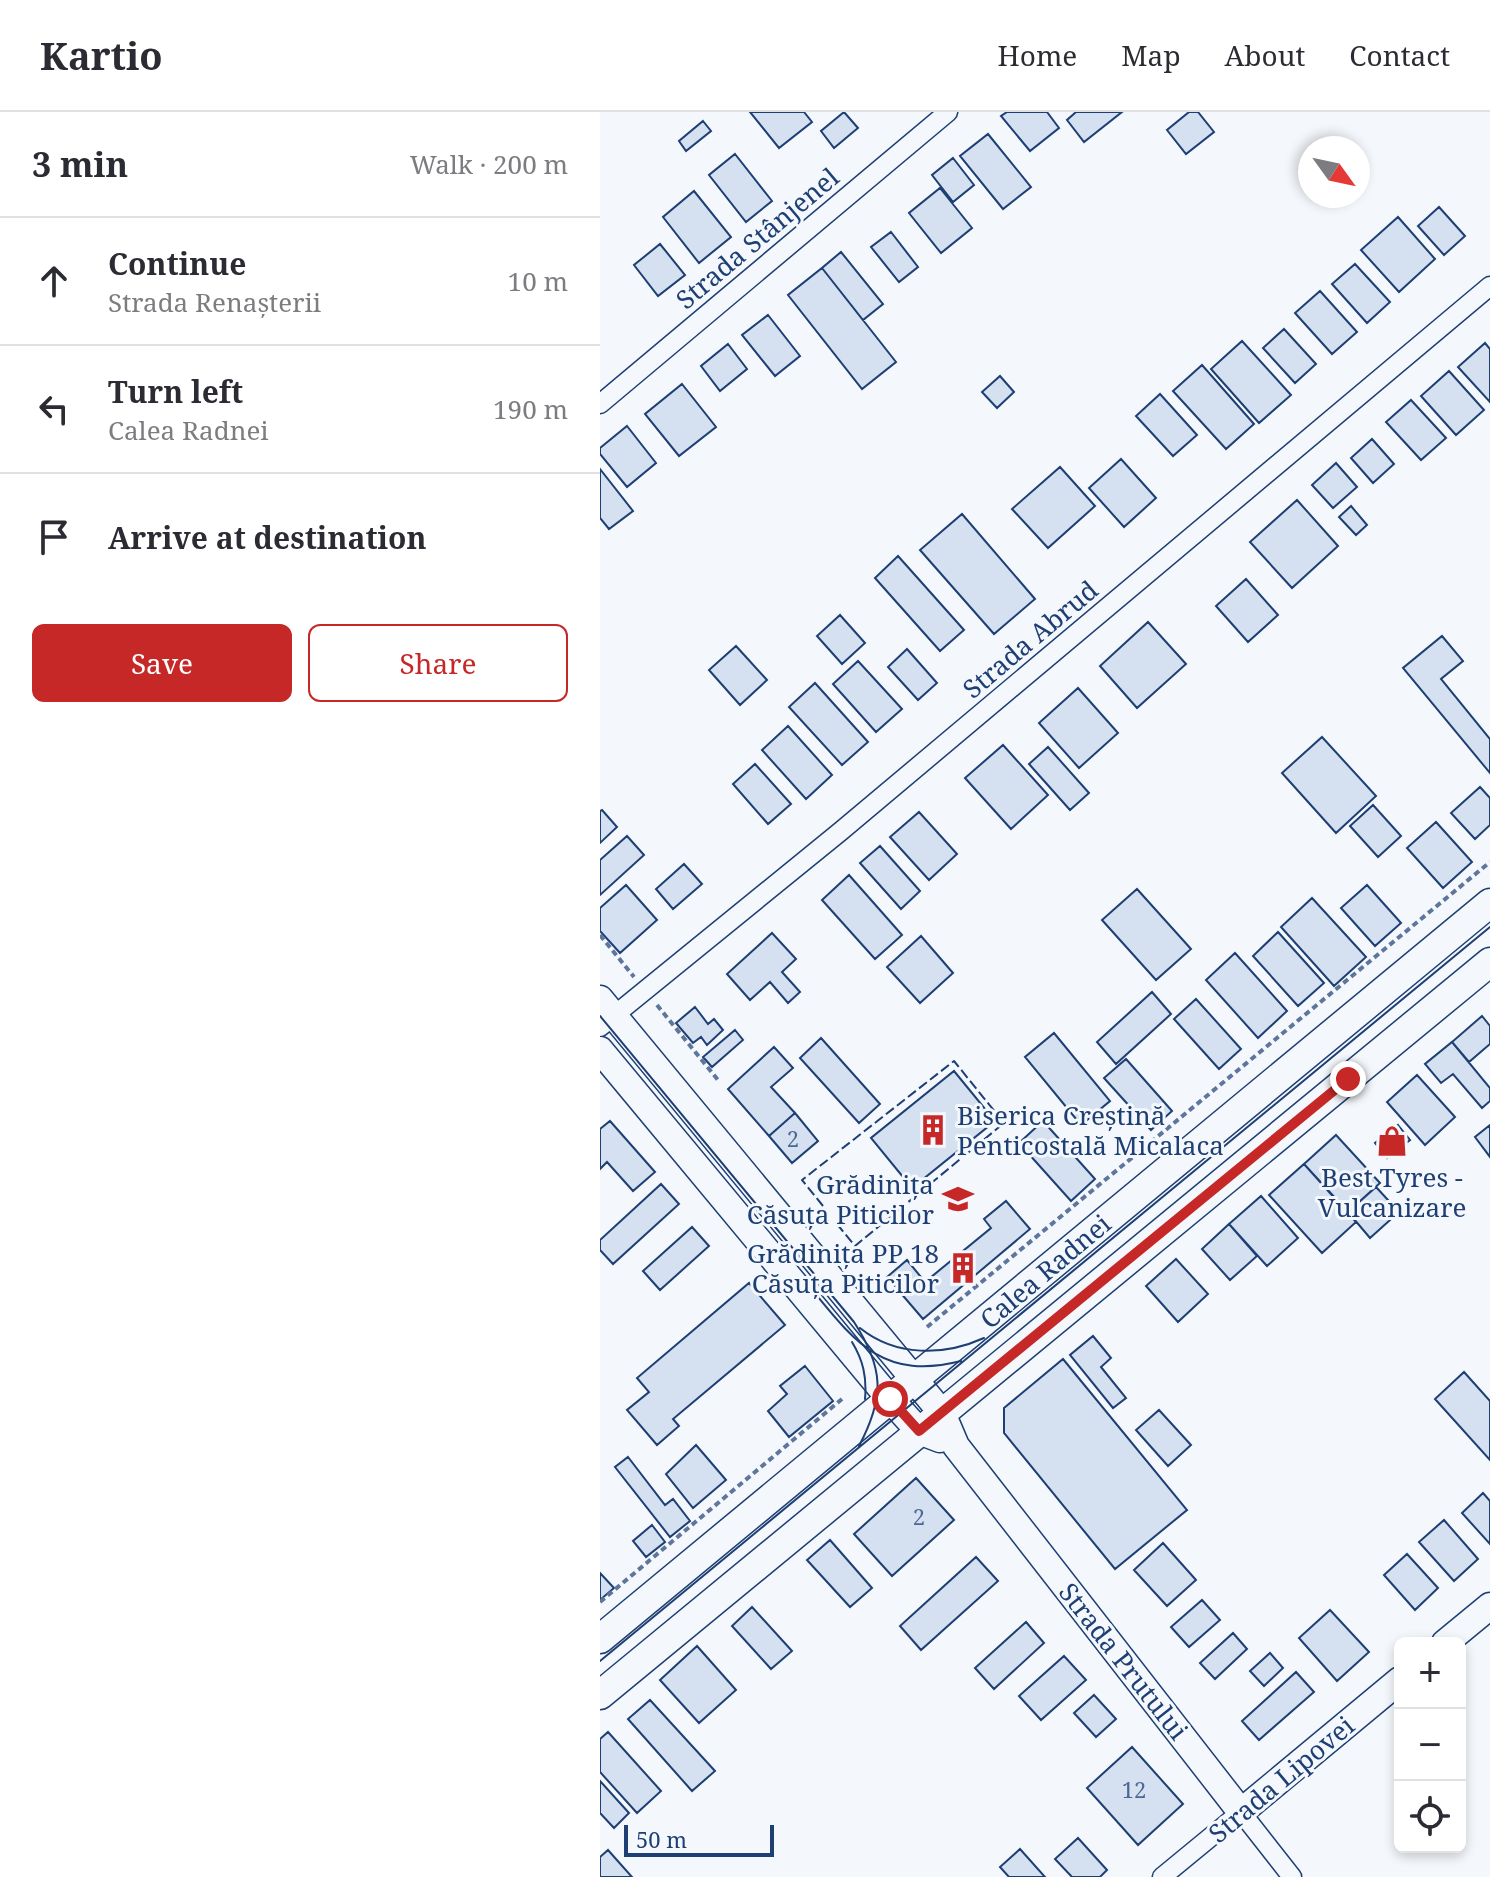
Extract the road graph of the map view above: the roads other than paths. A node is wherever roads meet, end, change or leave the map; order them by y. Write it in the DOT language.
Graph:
graph roads {
  1 [pos="948,112"];
  2 [pos="1490,286"];
  3 [pos="600,404"];
  4 [pos="1490,903"];
  5 [pos="1490,962"];
  6 [pos="605,1014"];
  7 [pos="600,1050"];
  8 [pos="915,1379"];
  9 [pos="890,1399"];
  10 [pos="942,1413"];
  11 [pos="919,1431"];
  12 [pos="956,1446"];
  13 [pos="1490,1606"];
  14 [pos="1452,1637"];
  15 [pos="600,1639"];
  16 [pos="1394,1685"];
  17 [pos="600,1695"];
  18 [pos="1241,1812"];
  19 [pos="1162,1877"];
  20 [pos="1292,1877"];
  1 -- 3 [label="street, Strada Stânjenel"];
  2 -- 6 [label="street, Strada Abrud"];
  4 -- 8 [label="main road, Calea Radnei"];
  5 -- 10 [label="main road, Calea Radnei"];
  6 -- 8 [label="street, Strada Prutului"];
  7 -- 9 [label="street"];
  8 -- 9 [label="main road, Calea Radnei"];
  8 -- 10 [label="street, Strada Prutului"];
  9 -- 11 [label="street"];
  9 -- 15 [label="main road, Calea Radnei"];
  10 -- 11 [label="main road, Calea Radnei"];
  10 -- 12 [label="street, Strada Prutului"];
  11 -- 12 [label="street"];
  11 -- 17 [label="main road, Calea Radnei"];
  12 -- 18 [label="street, Strada Prutului"];
  13 -- 14 [label="street"];
  16 -- 18 [label="street, Strada Lipovei"];
  18 -- 19 [label="street, Strada Lipovei"];
  18 -- 20 [label="street, Strada Prutului"];
}
